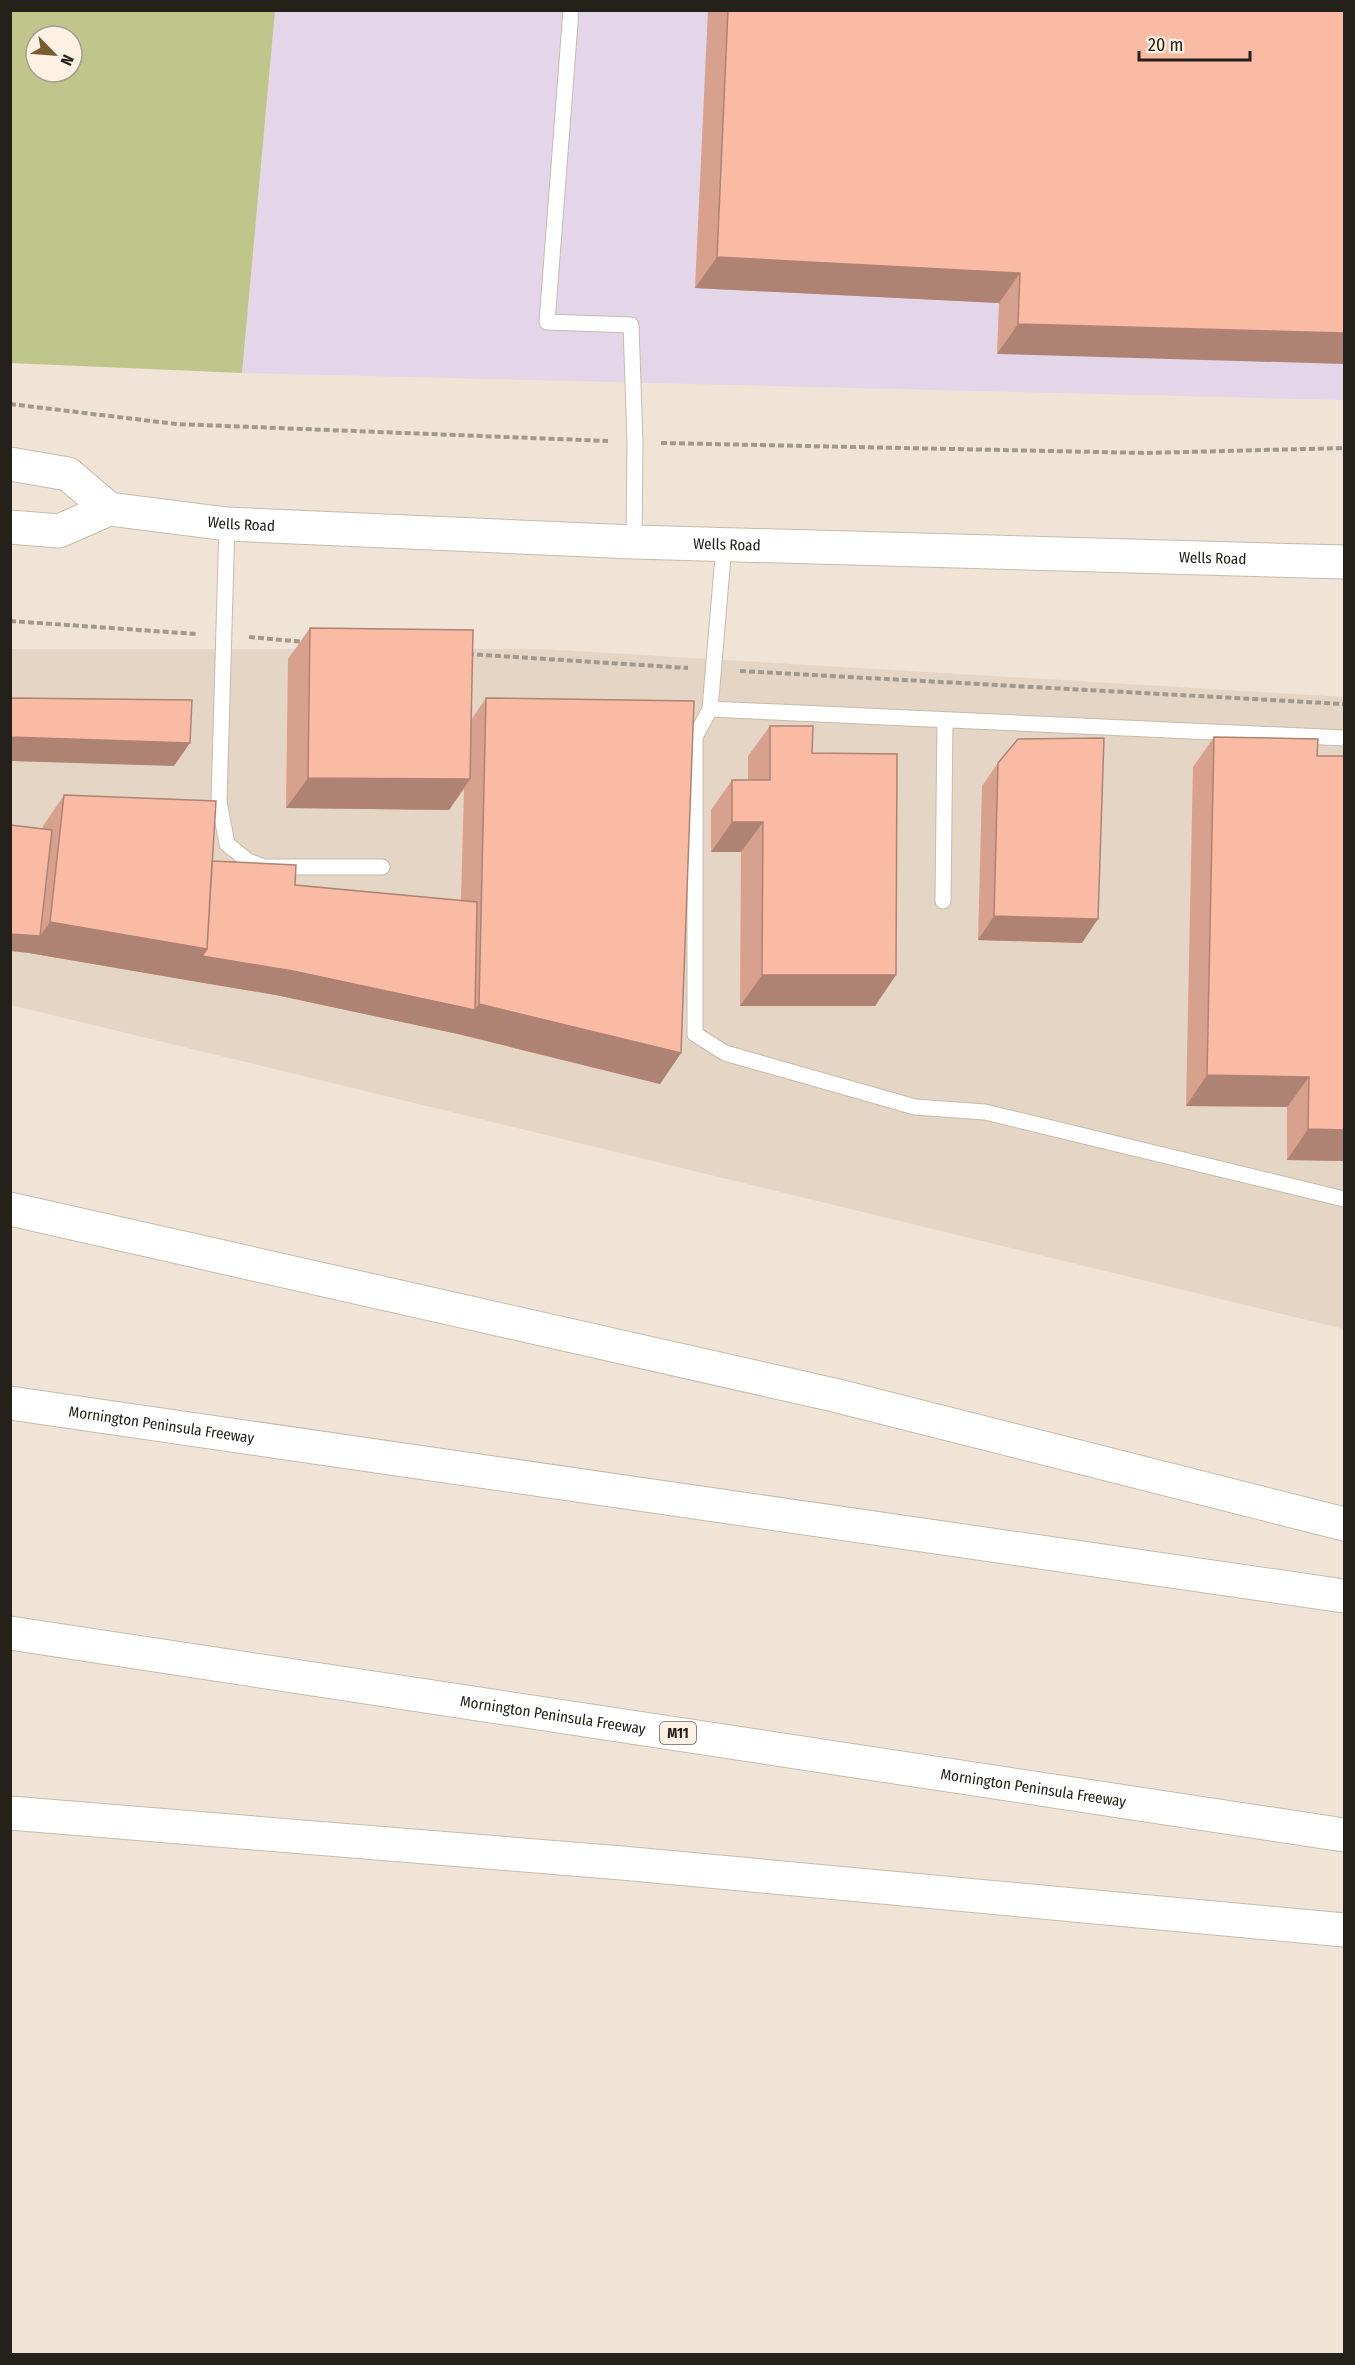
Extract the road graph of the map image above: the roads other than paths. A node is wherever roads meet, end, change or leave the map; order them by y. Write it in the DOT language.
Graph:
graph roads {
  1 [pos="571,10"];
  2 [pos="10,464"];
  3 [pos="109,509"];
  4 [pos="227,525"];
  5 [pos="10,527"];
  6 [pos="634,542"];
  7 [pos="724,545"];
  8 [pos="1344,562"];
  9 [pos="710,710"];
  10 [pos="945,720"];
  11 [pos="1344,738"];
  12 [pos="382,867"];
  13 [pos="943,901"];
  14 [pos="1344,1199"];
  15 [pos="10,1209"];
  16 [pos="10,1403"];
  17 [pos="1344,1524"];
  18 [pos="1344,1596"];
  19 [pos="10,1633"];
  20 [pos="10,1813"];
  21 [pos="1344,1835"];
  22 [pos="1344,1930"];
  1 -- 6 [label="lane"];
  2 -- 3 [label="main road"];
  3 -- 4 [label="main road, Wells Road"];
  3 -- 5 [label="main road"];
  4 -- 6 [label="main road, Wells Road"];
  4 -- 12 [label="lane"];
  6 -- 7 [label="main road, Wells Road"];
  7 -- 8 [label="main road, Wells Road"];
  7 -- 9 [label="lane"];
  9 -- 10 [label="lane"];
  9 -- 14 [label="lane"];
  10 -- 11 [label="lane"];
  10 -- 13 [label="lane"];
  15 -- 17 [label="main road"];
  16 -- 18 [label="main road, Mornington Peninsula Freeway"];
  19 -- 21 [label="main road, Mornington Peninsula Freeway / M11"];
  20 -- 22 [label="main road"];
}
